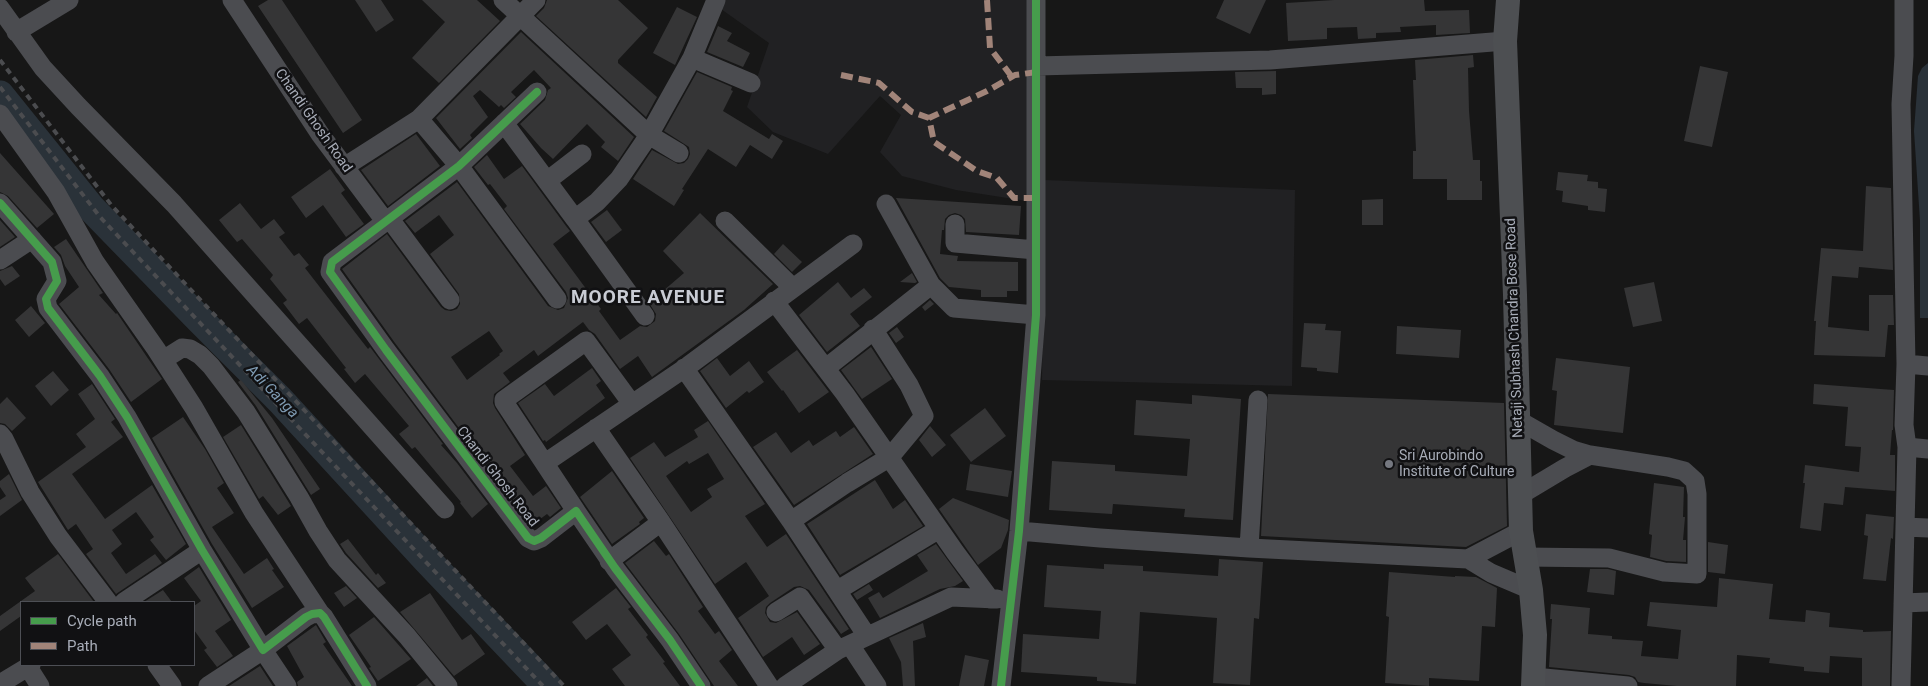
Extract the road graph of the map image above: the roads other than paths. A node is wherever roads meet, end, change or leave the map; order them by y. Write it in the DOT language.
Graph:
graph roads {
  1 [pos="69,0"];
  2 [pos="232,0"];
  3 [pos="503,0"];
  4 [pos="536,0"];
  5 [pos="1036,0"];
  6 [pos="1508,0"];
  7 [pos="1904,0"];
  8 [pos="712,2"];
  9 [pos="0,8"];
  10 [pos="519,16"];
  11 [pos="16,32"];
  12 [pos="1505,41"];
  13 [pos="692,58"];
  14 [pos="1037,66"];
  15 [pos="751,83"];
  16 [pos="536,92"];
  17 [pos="0,114"];
  18 [pos="419,119"];
  19 [pos="504,123"];
  20 [pos="649,135"];
  21 [pos="679,153"];
  22 [pos="582,154"];
  23 [pos="459,166"];
  24 [pos="344,167"];
  25 [pos="547,181"];
  26 [pos="0,202"];
  27 [pos="886,204"];
  28 [pos="575,219"];
  29 [pos="387,220"];
  30 [pos="725,221"];
  31 [pos="955,224"];
  32 [pos="32,239"];
  33 [pos="853,244"];
  34 [pos="1036,250"];
  35 [pos="0,260"];
  36 [pos="930,285"];
  37 [pos="793,288"];
  38 [pos="557,299"];
  39 [pos="450,300"];
  40 [pos="774,301"];
  41 [pos="1036,314"];
  42 [pos="646,316"];
  43 [pos="873,329"];
  44 [pos="163,360"];
  45 [pos="1906,364"];
  46 [pos="1928,366"];
  47 [pos="684,368"];
  48 [pos="826,368"];
  49 [pos="1258,400"];
  50 [pos="632,404"];
  51 [pos="1518,420"];
  52 [pos="596,428"];
  53 [pos="0,434"];
  54 [pos="1907,446"];
  55 [pos="1928,449"];
  56 [pos="1590,455"];
  57 [pos="890,457"];
  58 [pos="545,463"];
  59 [pos="1520,495"];
  60 [pos="445,508"];
  61 [pos="576,511"];
  62 [pos="791,521"];
  63 [pos="661,522"];
  64 [pos="1905,527"];
  65 [pos="1928,528"];
  66 [pos="939,529"];
  67 [pos="1019,531"];
  68 [pos="1521,531"];
  69 [pos="1249,548"];
  70 [pos="202,550"];
  71 [pos="1525,557"];
  72 [pos="1468,559"];
  73 [pos="609,561"];
  74 [pos="838,590"];
  75 [pos="1531,590"];
  76 [pos="990,598"];
  77 [pos="1011,599"];
  78 [pos="107,601"];
  79 [pos="126,601"];
  80 [pos="1928,602"];
  81 [pos="1903,603"];
  82 [pos="776,612"];
  83 [pos="320,613"];
  84 [pos="867,636"];
  85 [pos="844,648"];
  86 [pos="263,650"];
  87 [pos="29,666"];
  88 [pos="158,666"];
  89 [pos="3,676"];
  90 [pos="1533,681"];
  91 [pos="40,686"];
  92 [pos="172,686"];
  93 [pos="208,686"];
  94 [pos="287,686"];
  95 [pos="367,686"];
  96 [pos="448,686"];
  97 [pos="701,686"];
  98 [pos="768,686"];
  99 [pos="785,686"];
  100 [pos="877,686"];
  101 [pos="1001,686"];
  102 [pos="1628,686"];
  103 [pos="1901,686"];
  1 -- 11 [label="street"];
  2 -- 24 [label="street, Chandi Ghosh Road"];
  3 -- 10 [label="street"];
  4 -- 10 [label="street"];
  5 -- 14 [label="street"];
  6 -- 12 [label="main road, Netaji Subhash Chandra Bose Road"];
  7 -- 45 [label="street"];
  8 -- 13 [label="street"];
  9 -- 11 [label="street"];
  10 -- 18 [label="street"];
  10 -- 20 [label="street"];
  11 -- 60 [label="street"];
  12 -- 14 [label="street"];
  12 -- 51 [label="main road, Netaji Subhash Chandra Bose Road"];
  13 -- 15 [label="street"];
  13 -- 20 [label="street"];
  14 -- 34 [label="street"];
  16 -- 19 [label="street"];
  17 -- 44 [label="street"];
  18 -- 23 [label="street"];
  18 -- 24 [label="street"];
  19 -- 23 [label="street"];
  19 -- 25 [label="street"];
  20 -- 21 [label="street"];
  20 -- 28 [label="street"];
  22 -- 25 [label="street"];
  23 -- 29 [label="street"];
  23 -- 38 [label="street"];
  24 -- 29 [label="street, Chandi Ghosh Road"];
  25 -- 28 [label="street"];
  26 -- 32 [label="street"];
  27 -- 36 [label="street"];
  28 -- 42 [label="street"];
  29 -- 39 [label="street"];
  29 -- 61 [label="street, Chandi Ghosh Road"];
  30 -- 37 [label="street"];
  31 -- 34 [label="street"];
  32 -- 35 [label="street"];
  32 -- 70 [label="street"];
  33 -- 37 [label="street"];
  34 -- 41 [label="street"];
  36 -- 41 [label="street"];
  36 -- 43 [label="street"];
  37 -- 40 [label="street"];
  40 -- 47 [label="street"];
  40 -- 48 [label="street"];
  41 -- 67 [label="street"];
  43 -- 48 [label="street"];
  43 -- 57 [label="street"];
  44 -- 83 [label="street"];
  44 -- 96 [label="street"];
  45 -- 46 [label="street"];
  45 -- 54 [label="street"];
  47 -- 50 [label="street"];
  47 -- 62 [label="street"];
  48 -- 57 [label="street"];
  49 -- 69 [label="street"];
  50 -- 52 [label="street"];
  50 -- 58 [label="street"];
  51 -- 56 [label="street"];
  51 -- 59 [label="main road, Netaji Subhash Chandra Bose Road"];
  52 -- 58 [label="street"];
  52 -- 63 [label="street"];
  53 -- 78 [label="street"];
  54 -- 55 [label="street"];
  54 -- 64 [label="street"];
  56 -- 59 [label="street"];
  56 -- 71 [label="street"];
  57 -- 62 [label="street"];
  57 -- 66 [label="street"];
  58 -- 61 [label="street"];
  59 -- 68 [label="main road, Netaji Subhash Chandra Bose Road"];
  61 -- 73 [label="street"];
  62 -- 74 [label="street"];
  63 -- 73 [label="street"];
  63 -- 98 [label="street"];
  64 -- 65 [label="street"];
  64 -- 81 [label="street"];
  66 -- 74 [label="street"];
  66 -- 76 [label="street"];
  67 -- 69 [label="street"];
  67 -- 77 [label="street"];
  68 -- 71 [label="main road, Netaji Subhash Chandra Bose Road"];
  68 -- 72 [label="street"];
  69 -- 72 [label="street"];
  70 -- 79 [label="street"];
  70 -- 86 [label="street"];
  71 -- 75 [label="main road, Netaji Subhash Chandra Bose Road"];
  72 -- 75 [label="street"];
  73 -- 97 [label="street"];
  74 -- 84 [label="street"];
  75 -- 90 [label="main road, Netaji Subhash Chandra Bose Road"];
  76 -- 77 [label="street"];
  76 -- 84 [label="street"];
  77 -- 101 [label="street"];
  80 -- 81 [label="street"];
  81 -- 103 [label="street"];
  82 -- 85 [label="street"];
  83 -- 86 [label="street"];
  83 -- 95 [label="street"];
  84 -- 85 [label="street"];
  85 -- 99 [label="street"];
  85 -- 100 [label="street"];
  86 -- 93 [label="street"];
  86 -- 94 [label="street"];
  87 -- 89 [label="street"];
  87 -- 91 [label="street"];
  88 -- 92 [label="street"];
  90 -- 102 [label="street"];
}
